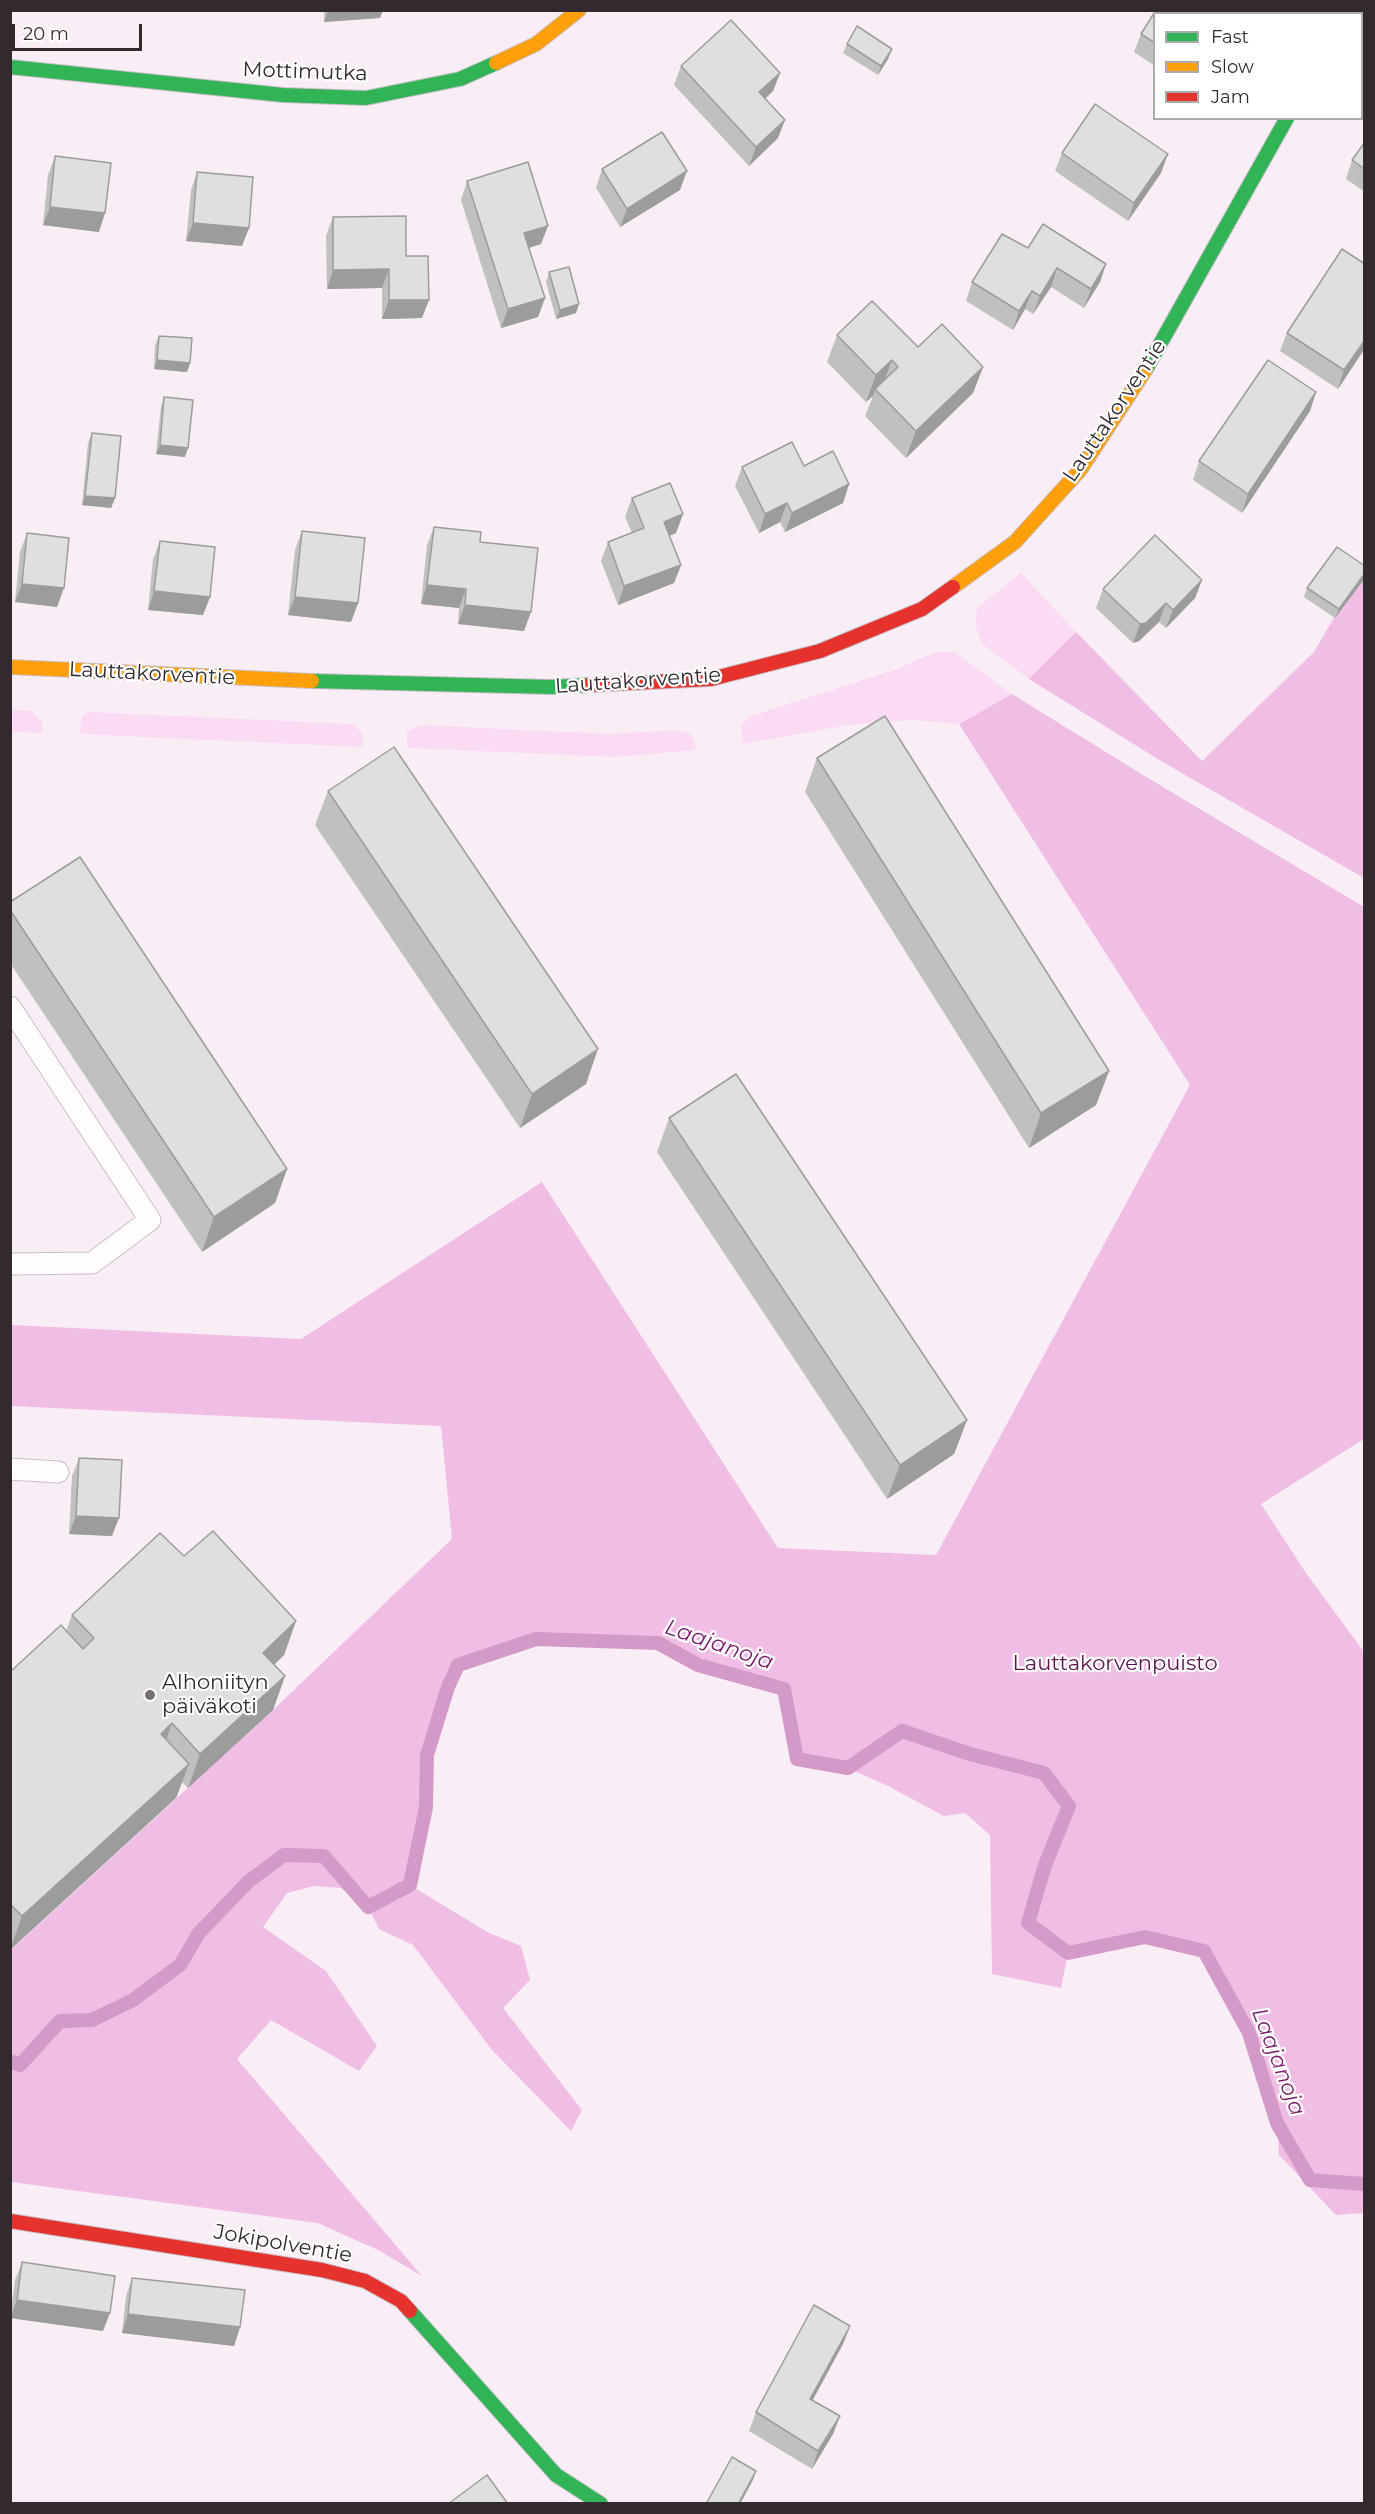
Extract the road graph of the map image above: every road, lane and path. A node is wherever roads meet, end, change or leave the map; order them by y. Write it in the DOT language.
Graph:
graph roads {
  1 [pos="579,10"];
  2 [pos="10,67"];
  3 [pos="1286,120"];
  4 [pos="10,667"];
  5 [pos="10,1007"];
  6 [pos="10,1264"];
  7 [pos="10,1469"];
  8 [pos="58,1472"];
  9 [pos="10,2221"];
  10 [pos="602,2504"];
  1 -- 2 [label="street, Mottimutka"];
  3 -- 4 [label="street, Lauttakorventie"];
  5 -- 6 [label="lane"];
  7 -- 8 [label="lane"];
  9 -- 10 [label="street, Jokipolventie"];
}
